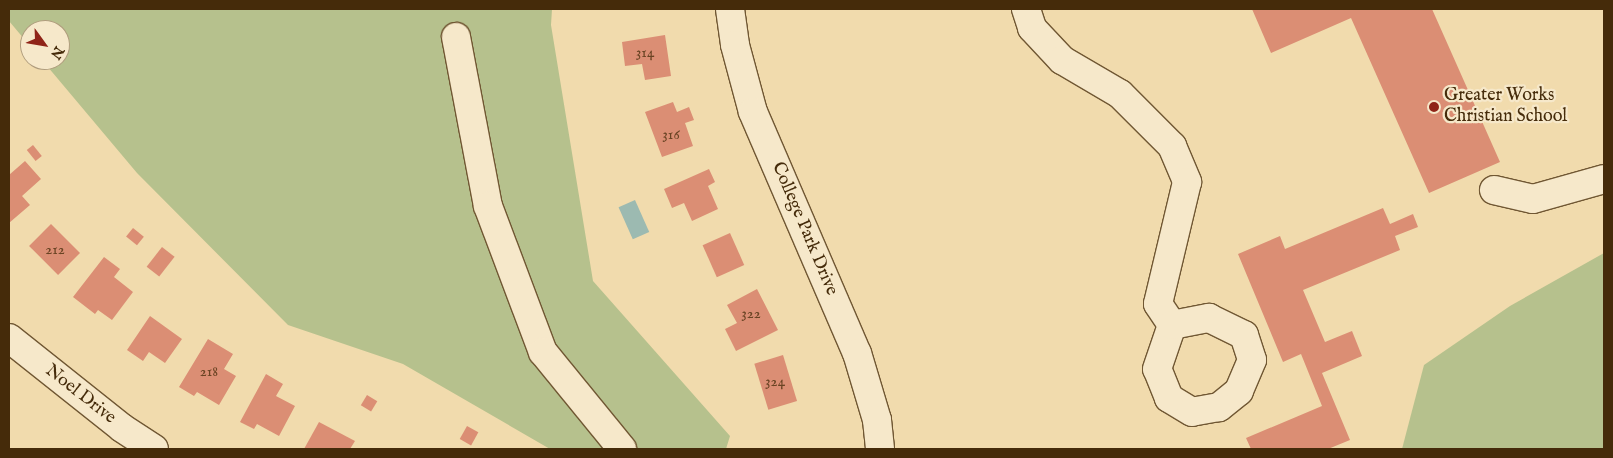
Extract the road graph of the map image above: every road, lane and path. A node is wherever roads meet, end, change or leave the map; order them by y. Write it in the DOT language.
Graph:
graph roads {
  1 [pos="730,9"];
  2 [pos="1026,9"];
  3 [pos="456,37"];
  4 [pos="1604,179"];
  5 [pos="1494,190"];
  6 [pos="1172,324"];
  7 [pos="9,338"];
  8 [pos="154,449"];
  9 [pos="622,449"];
  10 [pos="880,449"];
  1 -- 10 [label="street, College Park Drive"];
  2 -- 6 [label="street"];
  3 -- 9 [label="street"];
  4 -- 5 [label="street"];
  7 -- 8 [label="street, Noel Drive"];
}
